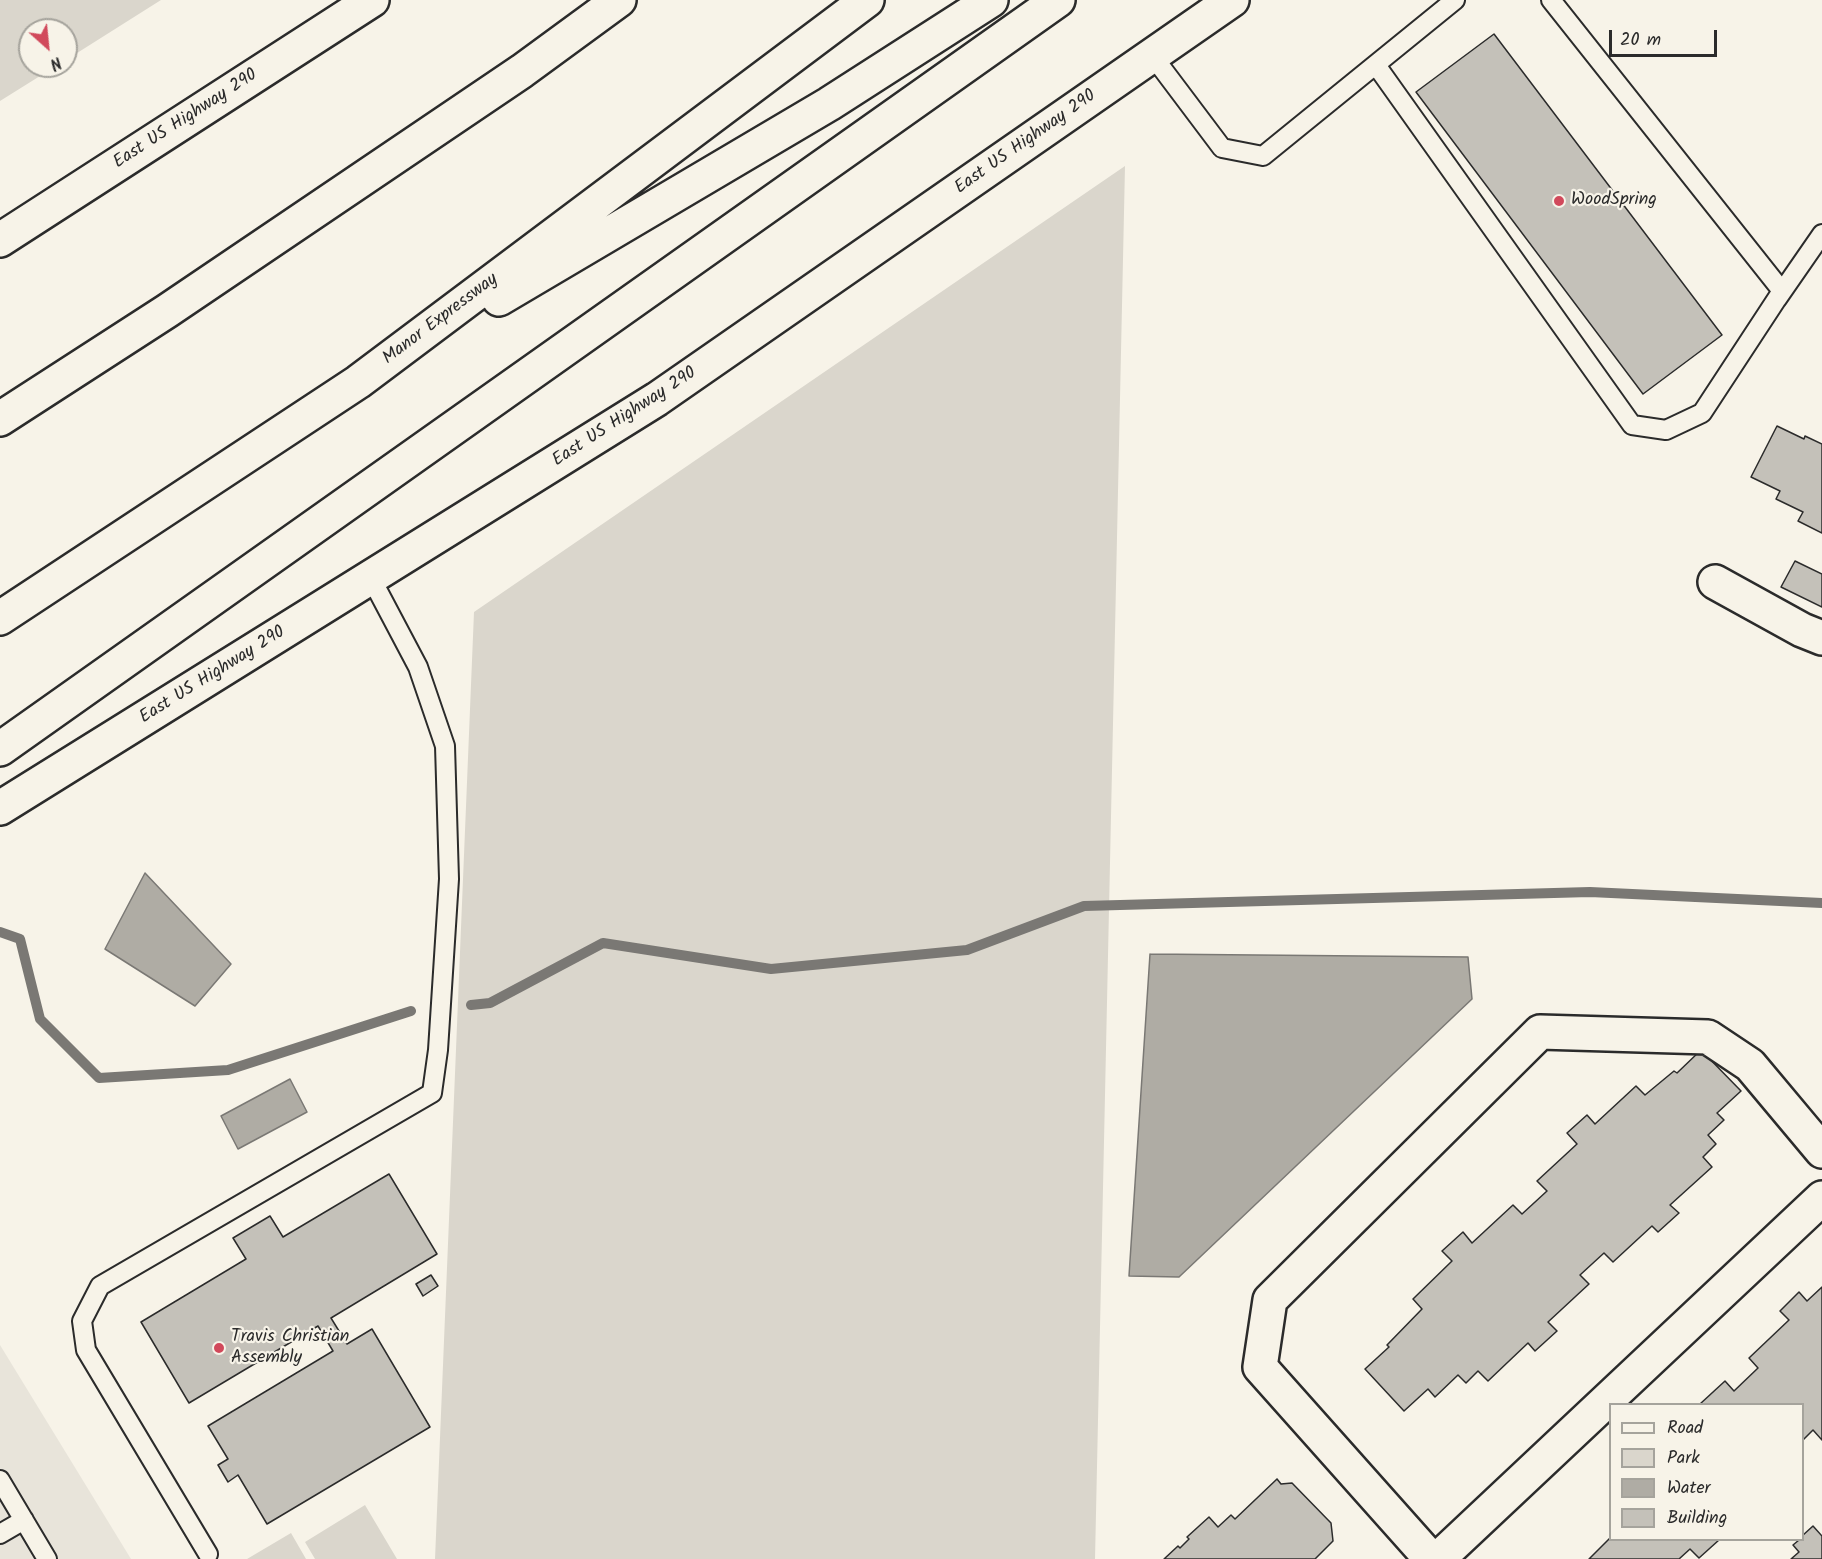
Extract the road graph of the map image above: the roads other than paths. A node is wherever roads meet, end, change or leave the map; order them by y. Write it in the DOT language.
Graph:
graph roads {
  1 [pos="372,0"];
  2 [pos="619,0"];
  3 [pos="867,0"];
  4 [pos="991,0"];
  5 [pos="1058,0"];
  6 [pos="1232,0"];
  7 [pos="1455,0"];
  8 [pos="1551,0"];
  9 [pos="1152,55"];
  10 [pos="1376,65"];
  11 [pos="1822,234"];
  12 [pos="0,240"];
  13 [pos="1777,300"];
  14 [pos="358,382"];
  15 [pos="0,419"];
  16 [pos="371,578"];
  17 [pos="1715,582"];
  18 [pos="0,618"];
  19 [pos="1822,638"];
  20 [pos="0,749"];
  21 [pos="0,808"];
  22 [pos="1822,1151"];
  23 [pos="1822,1198"];
  24 [pos="0,1480"];
  25 [pos="24,1520"];
  26 [pos="0,1534"];
  27 [pos="208,1554"];
  28 [pos="47,1559"];
  29 [pos="1431,1559"];
  30 [pos="1438,1559"];
  1 -- 12 [label="main road, East US Highway 290"];
  2 -- 15 [label="main road"];
  3 -- 14 [label="main road, Manor Expressway"];
  4 -- 14 [label="main road"];
  5 -- 20 [label="main road"];
  6 -- 9 [label="main road, East US Highway 290"];
  7 -- 10 [label="lane"];
  8 -- 13 [label="lane"];
  9 -- 10 [label="lane"];
  9 -- 16 [label="main road, East US Highway 290"];
  10 -- 13 [label="lane"];
  11 -- 13 [label="lane"];
  14 -- 18 [label="main road, Manor Expressway"];
  16 -- 21 [label="main road, East US Highway 290"];
  16 -- 27 [label="lane"];
  17 -- 19 [label="main road"];
  22 -- 29 [label="main road"];
  23 -- 30 [label="main road"];
  24 -- 25 [label="lane"];
  25 -- 26 [label="lane"];
  25 -- 28 [label="lane"];
}
